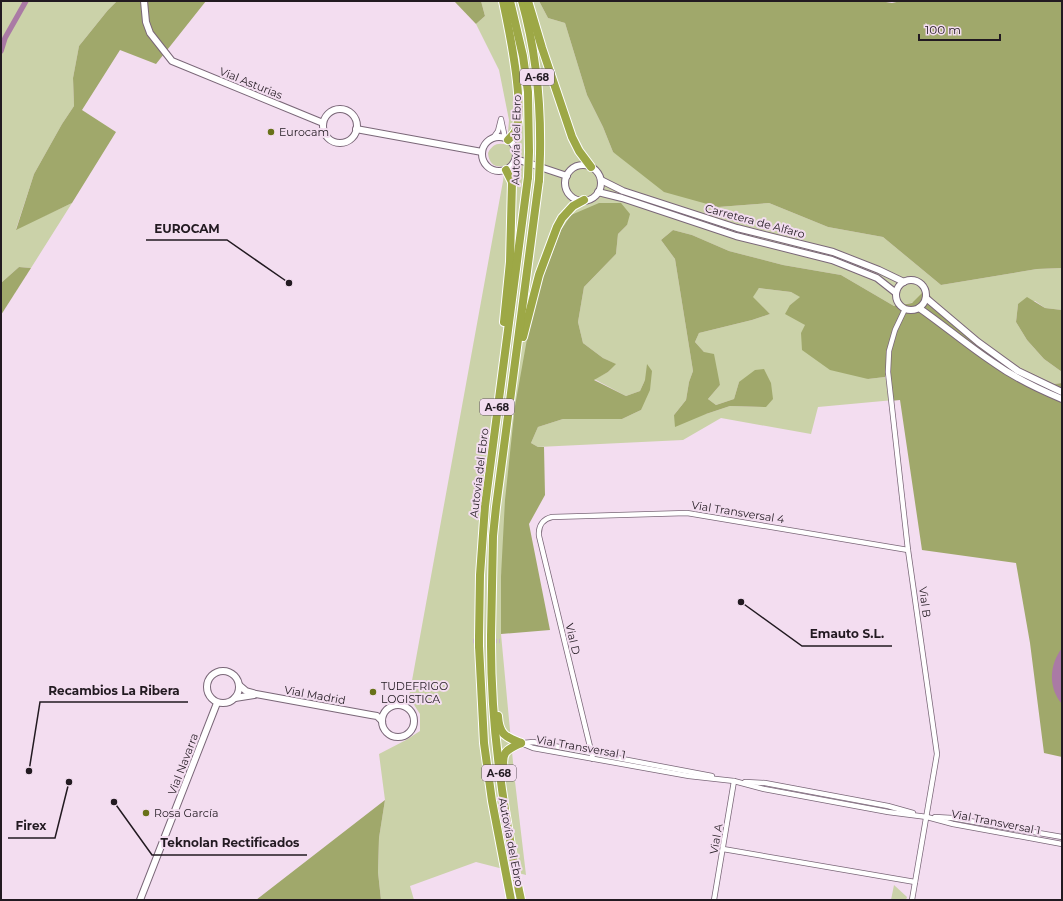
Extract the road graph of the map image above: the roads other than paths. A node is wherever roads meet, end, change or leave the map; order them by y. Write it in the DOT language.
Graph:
graph roads {
  1 [pos="144,1"];
  2 [pos="503,1"];
  3 [pos="510,1"];
  4 [pos="522,1"];
  5 [pos="528,1"];
  6 [pos="323,123"];
  7 [pos="356,129"];
  8 [pos="493,138"];
  9 [pos="506,139"];
  10 [pos="482,152"];
  11 [pos="516,159"];
  12 [pos="591,167"];
  13 [pos="506,170"];
  14 [pos="567,176"];
  15 [pos="601,180"];
  16 [pos="598,192"];
  17 [pos="584,200"];
  18 [pos="904,282"];
  19 [pos="896,293"];
  20 [pos="926,298"];
  21 [pos="919,308"];
  22 [pos="905,309"];
  23 [pos="513,375"];
  24 [pos="501,378"];
  25 [pos="1062,392"];
  26 [pos="1062,399"];
  27 [pos="542,523"];
  28 [pos="908,550"];
  29 [pos="491,640"];
  30 [pos="239,685"];
  31 [pos="256,694"];
  32 [pos="235,698"];
  33 [pos="217,703"];
  34 [pos="385,711"];
  35 [pos="371,715"];
  36 [pos="382,721"];
  37 [pos="521,743"];
  38 [pos="592,753"];
  39 [pos="594,759"];
  40 [pos="734,781"];
  41 [pos="927,817"];
  42 [pos="1062,837"];
  43 [pos="1062,844"];
  44 [pos="723,849"];
  45 [pos="501,855"];
  46 [pos="515,871"];
  47 [pos="915,882"];
  48 [pos="140,900"];
  49 [pos="506,900"];
  50 [pos="511,900"];
  51 [pos="521,900"];
  52 [pos="714,900"];
  53 [pos="912,900"];
  1 -- 6 [label="street, Vial Asturias"];
  2 -- 9 [label="highway"];
  3 -- 24 [label="highway, Autovía del Ebro / A-68, bridge"];
  4 -- 23 [label="highway, Autovía del Ebro / A-68, bridge"];
  5 -- 12 [label="highway"];
  6 -- 7 [label="street"];
  6 -- 7 [label="street"];
  7 -- 10 [label="street"];
  8 -- 9 [label="street"];
  8 -- 9 [label="street"];
  8 -- 10 [label="street"];
  9 -- 11 [label="street"];
  10 -- 13 [label="street"];
  11 -- 13 [label="street"];
  11 -- 14 [label="street"];
  12 -- 14 [label="street"];
  12 -- 15 [label="street"];
  13 -- 24 [label="highway"];
  14 -- 17 [label="street"];
  15 -- 16 [label="street"];
  15 -- 18 [label="street, Carretera de Alfaro"];
  16 -- 17 [label="street"];
  16 -- 19 [label="street, Carretera de Alfaro"];
  17 -- 23 [label="highway"];
  18 -- 19 [label="street"];
  18 -- 20 [label="street"];
  19 -- 22 [label="street"];
  20 -- 21 [label="street"];
  20 -- 25 [label="street"];
  21 -- 22 [label="street"];
  21 -- 26 [label="street"];
  22 -- 28 [label="street, Vial B"];
  23 -- 29 [label="highway, Autovía del Ebro / A-68"];
  24 -- 45 [label="highway, Autovía del Ebro / A-68"];
  27 -- 28 [label="street, Vial Transversal 4"];
  27 -- 38 [label="street, Vial D"];
  28 -- 41 [label="street, Vial B"];
  29 -- 37 [label="highway"];
  29 -- 46 [label="highway, Autovía del Ebro / A-68"];
  30 -- 31 [label="street, Vial Madrid"];
  30 -- 32 [label="street"];
  30 -- 33 [label="street"];
  31 -- 32 [label="street, Vial Madrid"];
  31 -- 35 [label="street, Vial Madrid"];
  32 -- 33 [label="street"];
  33 -- 48 [label="street, Vial Navarra"];
  34 -- 35 [label="street, Vial Madrid"];
  34 -- 36 [label="street"];
  34 -- 36 [label="street"];
  35 -- 36 [label="street, Vial Madrid"];
  37 -- 38 [label="street, Vial Transversal 1"];
  37 -- 39 [label="street, Vial Transversal 1"];
  37 -- 46 [label="highway"];
  38 -- 39 [label="street, Vial D"];
  38 -- 40 [label="street, Vial Transversal 1"];
  39 -- 40 [label="street, Vial Transversal 1"];
  40 -- 41 [label="street, Vial Transversal 1"];
  40 -- 44 [label="street, Vial A"];
  41 -- 42 [label="street, Vial Transversal 1"];
  41 -- 43 [label="street, Vial Transversal 1"];
  41 -- 47 [label="street, Vial B"];
  44 -- 47 [label="street"];
  44 -- 52 [label="street, Vial A"];
  45 -- 49 [label="highway"];
  45 -- 50 [label="highway, Autovía del Ebro / A-68"];
  46 -- 51 [label="highway, Autovía del Ebro / A-68"];
  47 -- 53 [label="street, Vial B"];
}
